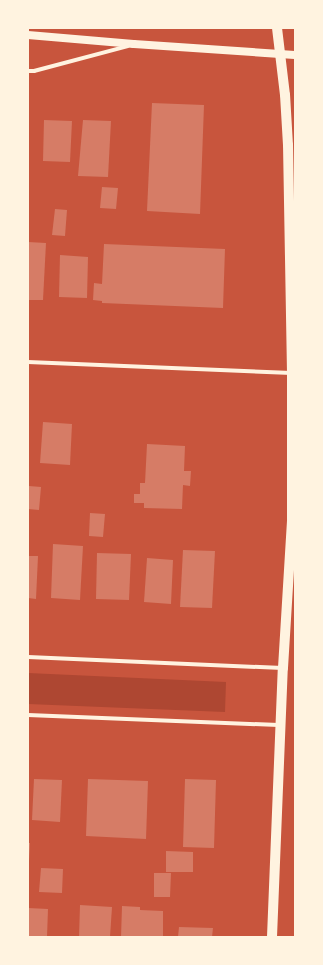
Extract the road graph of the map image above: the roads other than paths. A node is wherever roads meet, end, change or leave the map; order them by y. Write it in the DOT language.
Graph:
graph roads {
  1 [pos="277,28"];
  2 [pos="28,35"];
  3 [pos="134,44"];
  4 [pos="281,54"];
  5 [pos="295,54"];
  6 [pos="28,70"];
  7 [pos="28,362"];
  8 [pos="292,373"];
  9 [pos="293,574"];
  10 [pos="28,657"];
  11 [pos="284,668"];
  12 [pos="28,715"];
  13 [pos="282,725"];
  14 [pos="272,937"];
  1 -- 4 [label="main road"];
  2 -- 3 [label="main road"];
  3 -- 4 [label="main road"];
  3 -- 6 [label="street"];
  4 -- 5 [label="main road"];
  4 -- 8 [label="main road"];
  7 -- 8 [label="street"];
  8 -- 9 [label="main road"];
  9 -- 11 [label="main road"];
  10 -- 11 [label="street"];
  11 -- 13 [label="main road"];
  12 -- 13 [label="street"];
  13 -- 14 [label="main road"];
}
